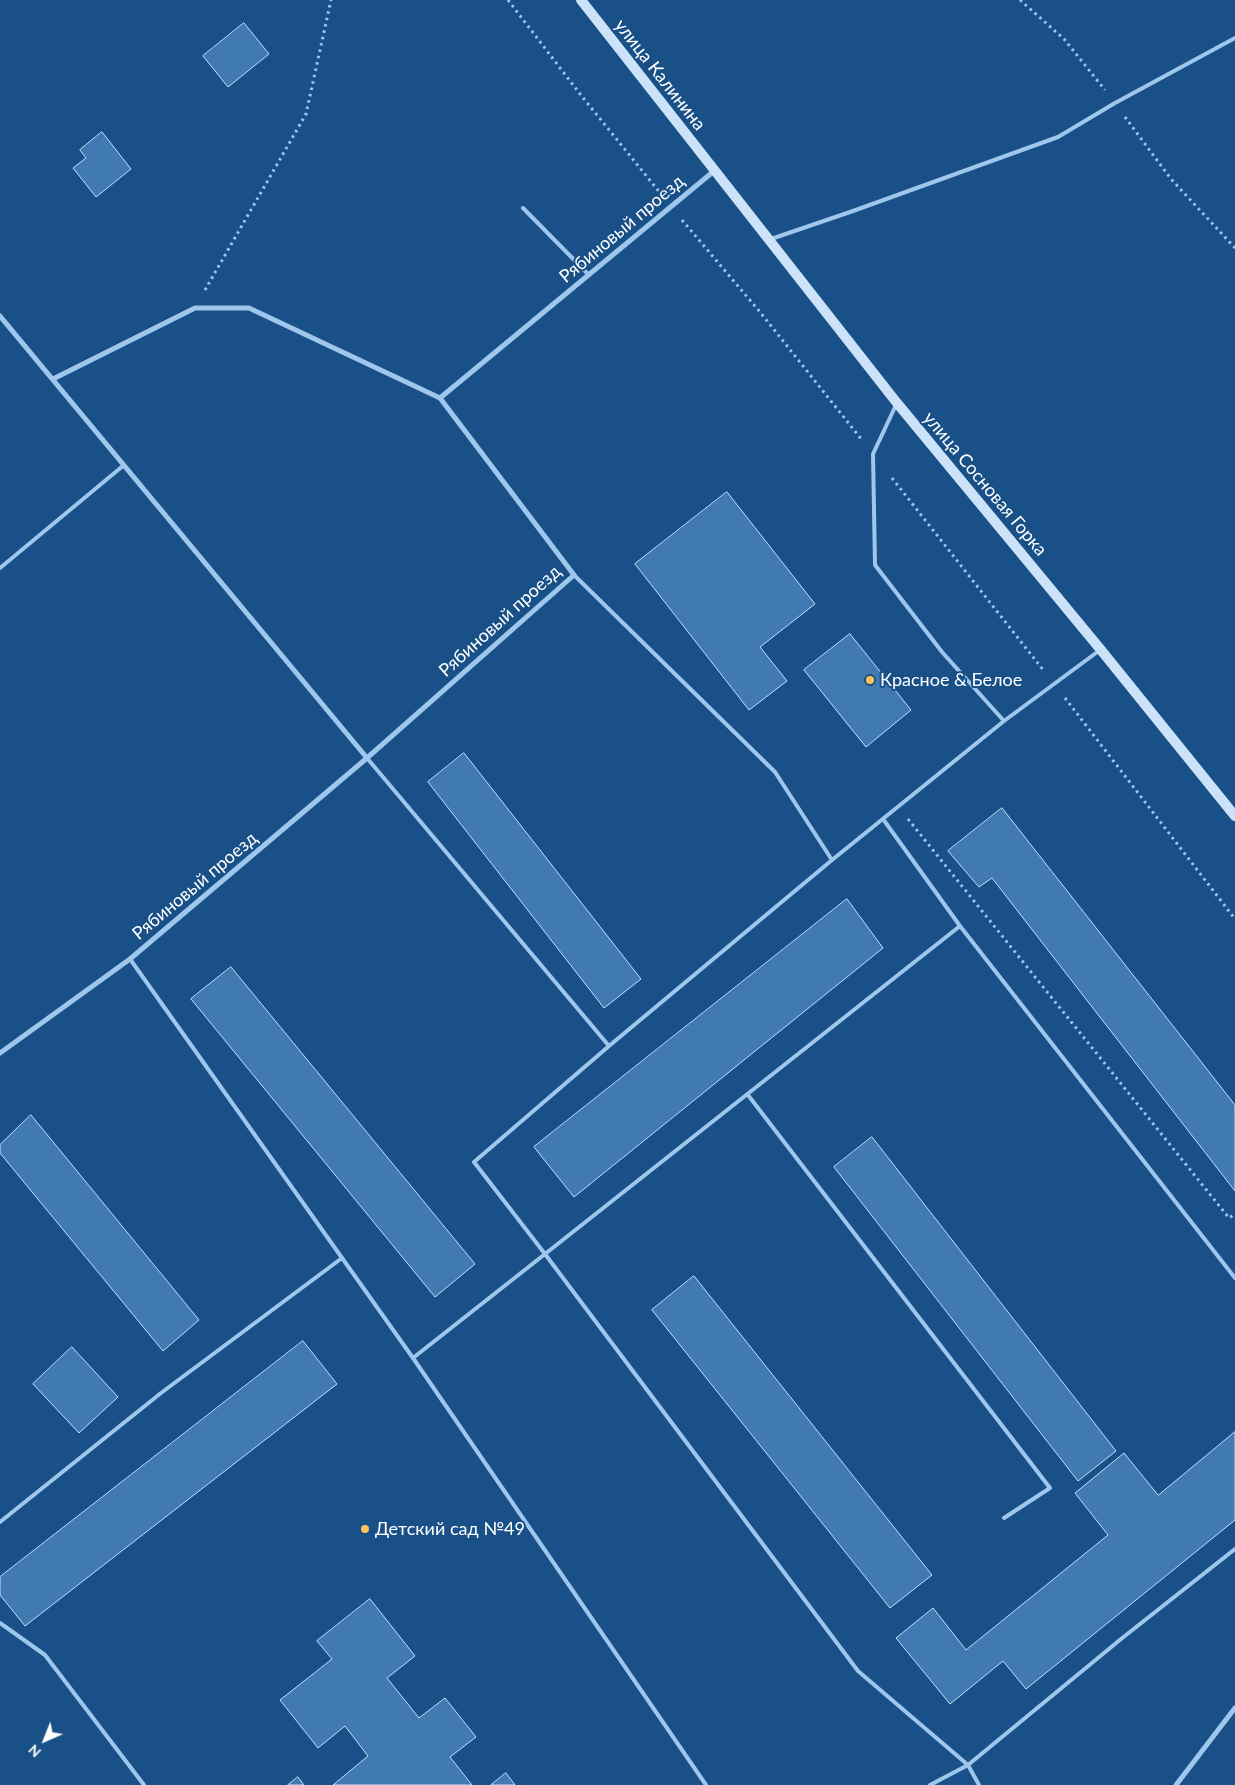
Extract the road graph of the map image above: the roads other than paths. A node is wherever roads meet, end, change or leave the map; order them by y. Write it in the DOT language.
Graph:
graph roads {
  1 [pos="581,0"];
  2 [pos="1235,38"];
  3 [pos="714,170"];
  4 [pos="523,208"];
  5 [pos="768,240"];
  6 [pos="589,274"];
  7 [pos="0,316"];
  8 [pos="53,379"];
  9 [pos="440,398"];
  10 [pos="897,403"];
  11 [pos="124,465"];
  12 [pos="0,568"];
  13 [pos="574,575"];
  14 [pos="1101,650"];
  15 [pos="1004,721"];
  16 [pos="368,758"];
  17 [pos="1235,816"];
  18 [pos="883,820"];
  19 [pos="832,860"];
  20 [pos="960,926"];
  21 [pos="130,959"];
  22 [pos="609,1046"];
  23 [pos="0,1053"];
  24 [pos="748,1095"];
  25 [pos="545,1254"];
  26 [pos="342,1258"];
  27 [pos="1235,1278"];
  28 [pos="413,1358"];
  29 [pos="1004,1518"];
  30 [pos="0,1522"];
  31 [pos="1235,1548"];
  32 [pos="0,1622"];
  33 [pos="1235,1708"];
  34 [pos="968,1764"];
  35 [pos="144,1785"];
  36 [pos="706,1785"];
  37 [pos="930,1785"];
  38 [pos="979,1785"];
  39 [pos="1176,1785"];
  1 -- 3 [label="main road, улица Калинина"];
  2 -- 5 [label="lane"];
  3 -- 5 [label="main road, улица Сосновая Горка"];
  3 -- 6 [label="street, Рябиновый проезд"];
  4 -- 6 [label="lane"];
  5 -- 10 [label="main road, улица Сосновая Горка"];
  6 -- 9 [label="street, Рябиновый проезд"];
  7 -- 8 [label="street"];
  8 -- 9 [label="street"];
  8 -- 11 [label="street"];
  9 -- 13 [label="street, Рябиновый проезд"];
  10 -- 14 [label="main road, улица Сосновая Горка"];
  10 -- 15 [label="lane"];
  11 -- 12 [label="lane"];
  11 -- 16 [label="street"];
  13 -- 16 [label="street, Рябиновый проезд"];
  13 -- 19 [label="lane"];
  14 -- 15 [label="lane"];
  14 -- 17 [label="main road, улица Сосновая Горка"];
  15 -- 18 [label="lane"];
  16 -- 21 [label="street, Рябиновый проезд"];
  16 -- 22 [label="lane"];
  18 -- 19 [label="lane"];
  18 -- 20 [label="lane"];
  19 -- 22 [label="lane"];
  20 -- 24 [label="lane"];
  20 -- 27 [label="lane"];
  21 -- 23 [label="street, Рябиновый проезд"];
  21 -- 26 [label="lane"];
  22 -- 25 [label="lane"];
  24 -- 25 [label="lane"];
  24 -- 29 [label="lane"];
  25 -- 28 [label="lane"];
  25 -- 34 [label="lane"];
  26 -- 28 [label="lane"];
  26 -- 30 [label="lane"];
  28 -- 36 [label="lane"];
  31 -- 34 [label="lane"];
  32 -- 35 [label="lane"];
  33 -- 39 [label="street"];
  34 -- 37 [label="lane"];
  34 -- 38 [label="lane"];
}
